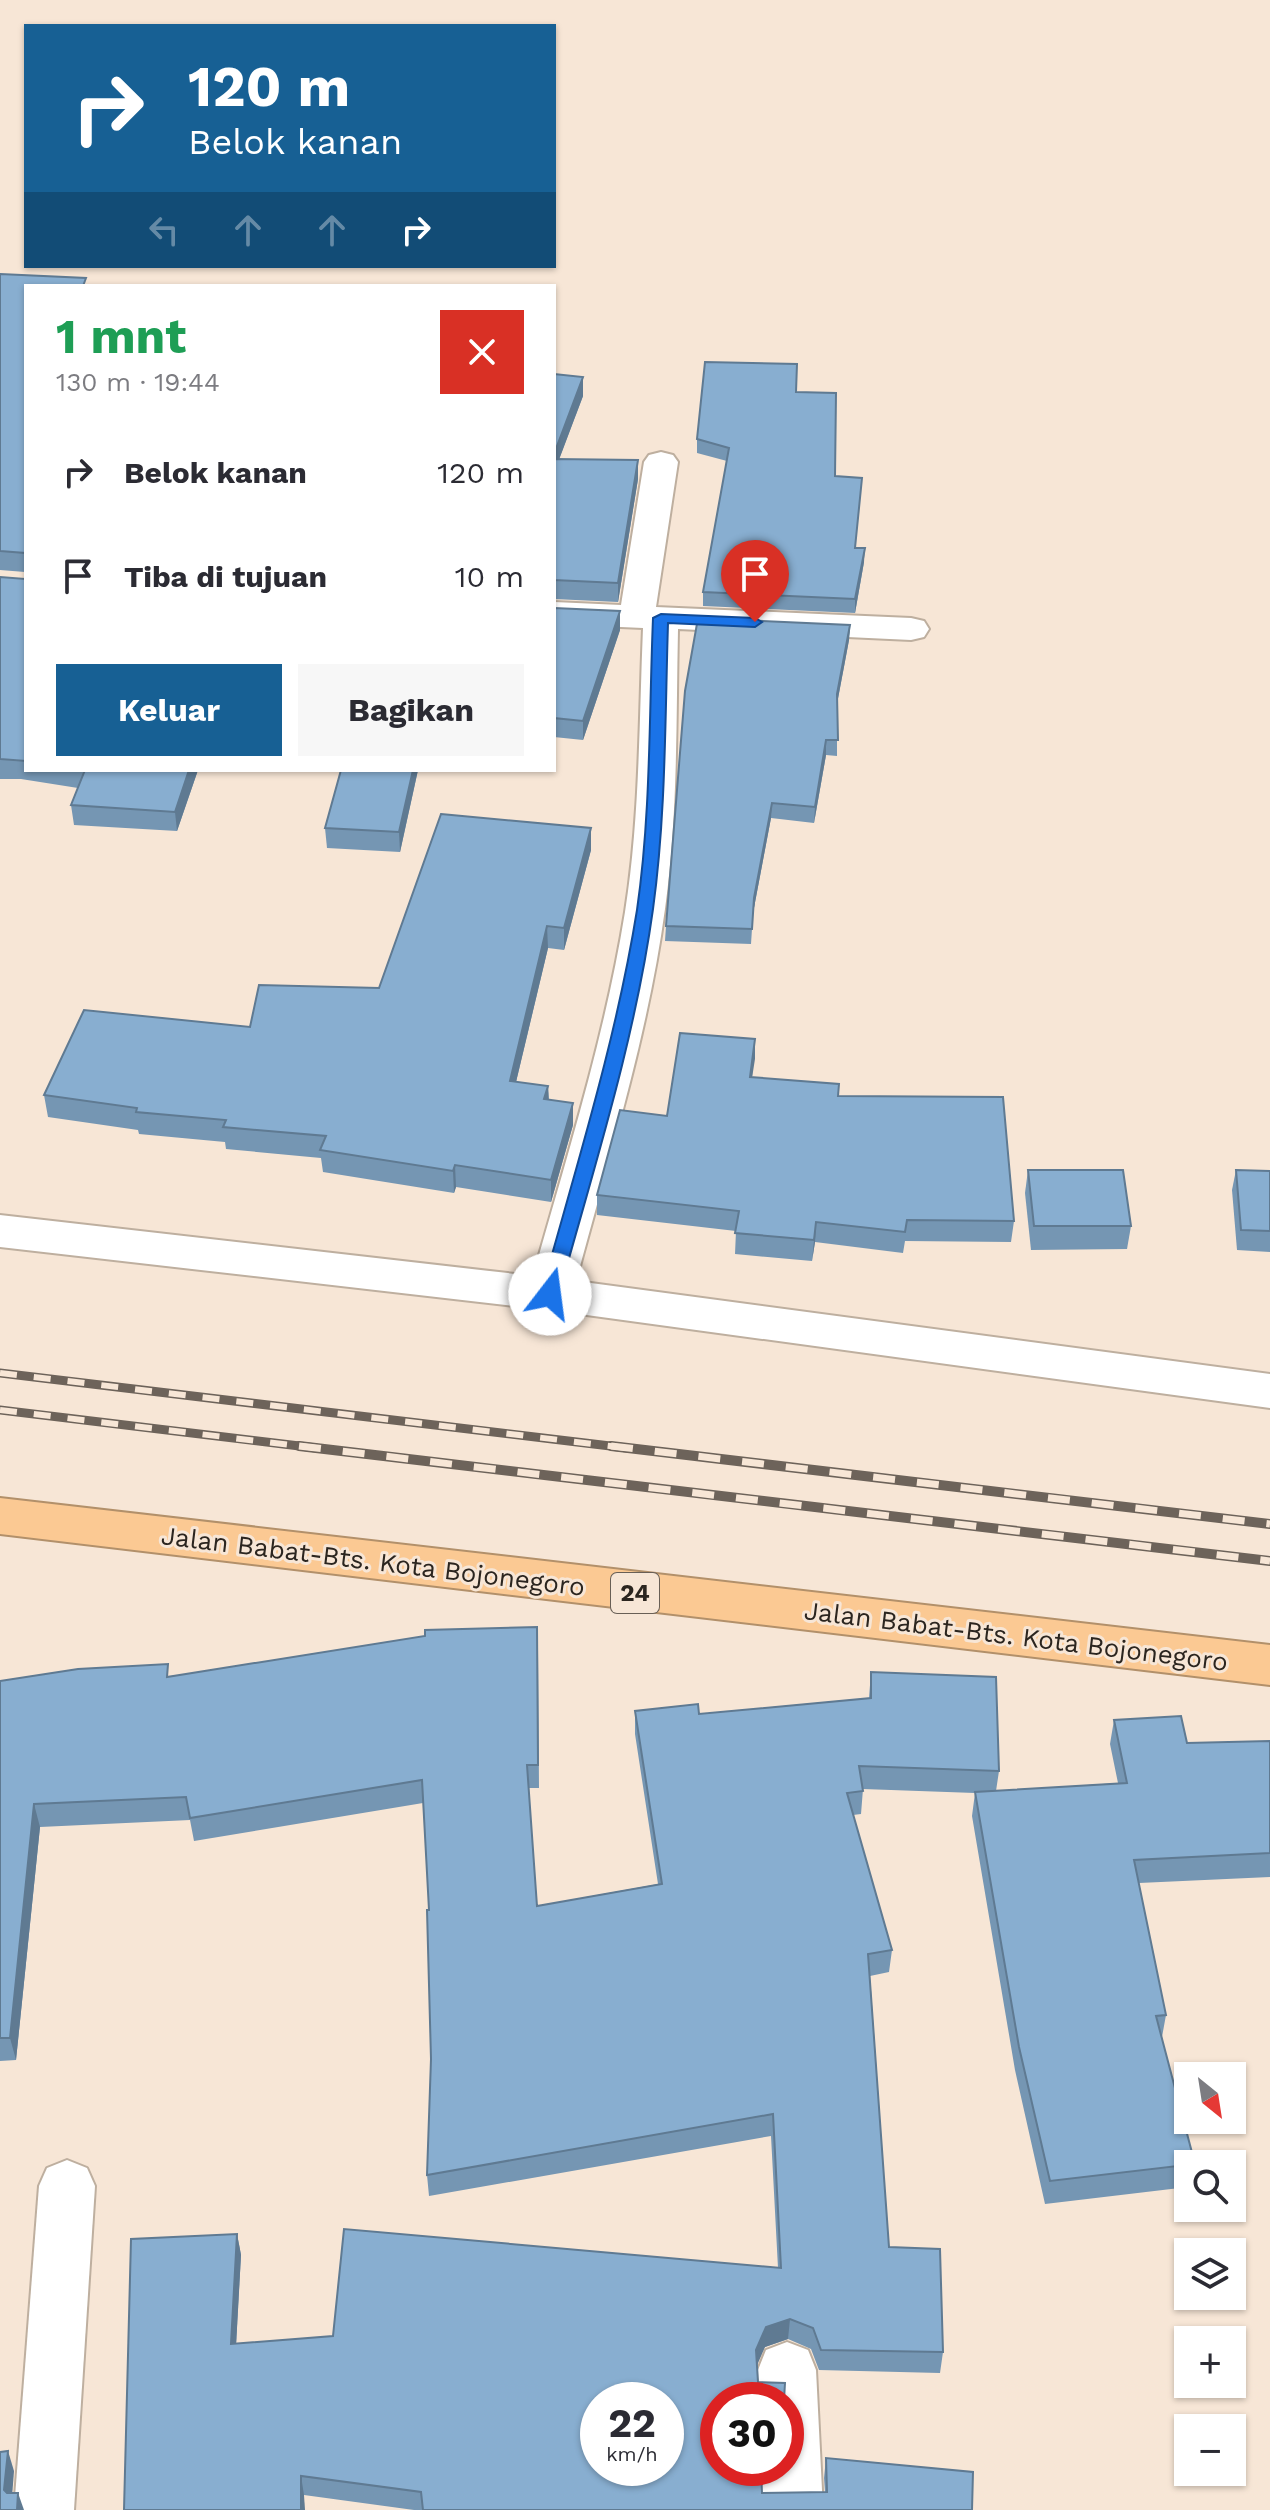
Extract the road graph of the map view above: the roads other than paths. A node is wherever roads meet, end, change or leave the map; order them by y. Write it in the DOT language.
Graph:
graph roads {
  1 [pos="661,462"];
  2 [pos="556,613"];
  3 [pos="649,617"];
  4 [pos="911,629"];
  5 [pos="0,1231"];
  6 [pos="550,1294"];
  7 [pos="1270,1391"];
  8 [pos="0,1516"];
  9 [pos="1270,1665"];
  10 [pos="67,2186"];
  11 [pos="787,2370"];
  12 [pos="44,2510"];
  13 [pos="793,2510"];
  1 -- 3 [label="street"];
  2 -- 3 [label="street"];
  3 -- 4 [label="street"];
  3 -- 6 [label="street"];
  5 -- 6 [label="street"];
  6 -- 7 [label="street"];
  8 -- 9 [label="highway, Jalan Babat-Bts. Kota Bojonegoro / 24"];
  10 -- 12 [label="street"];
  11 -- 13 [label="street"];
}
